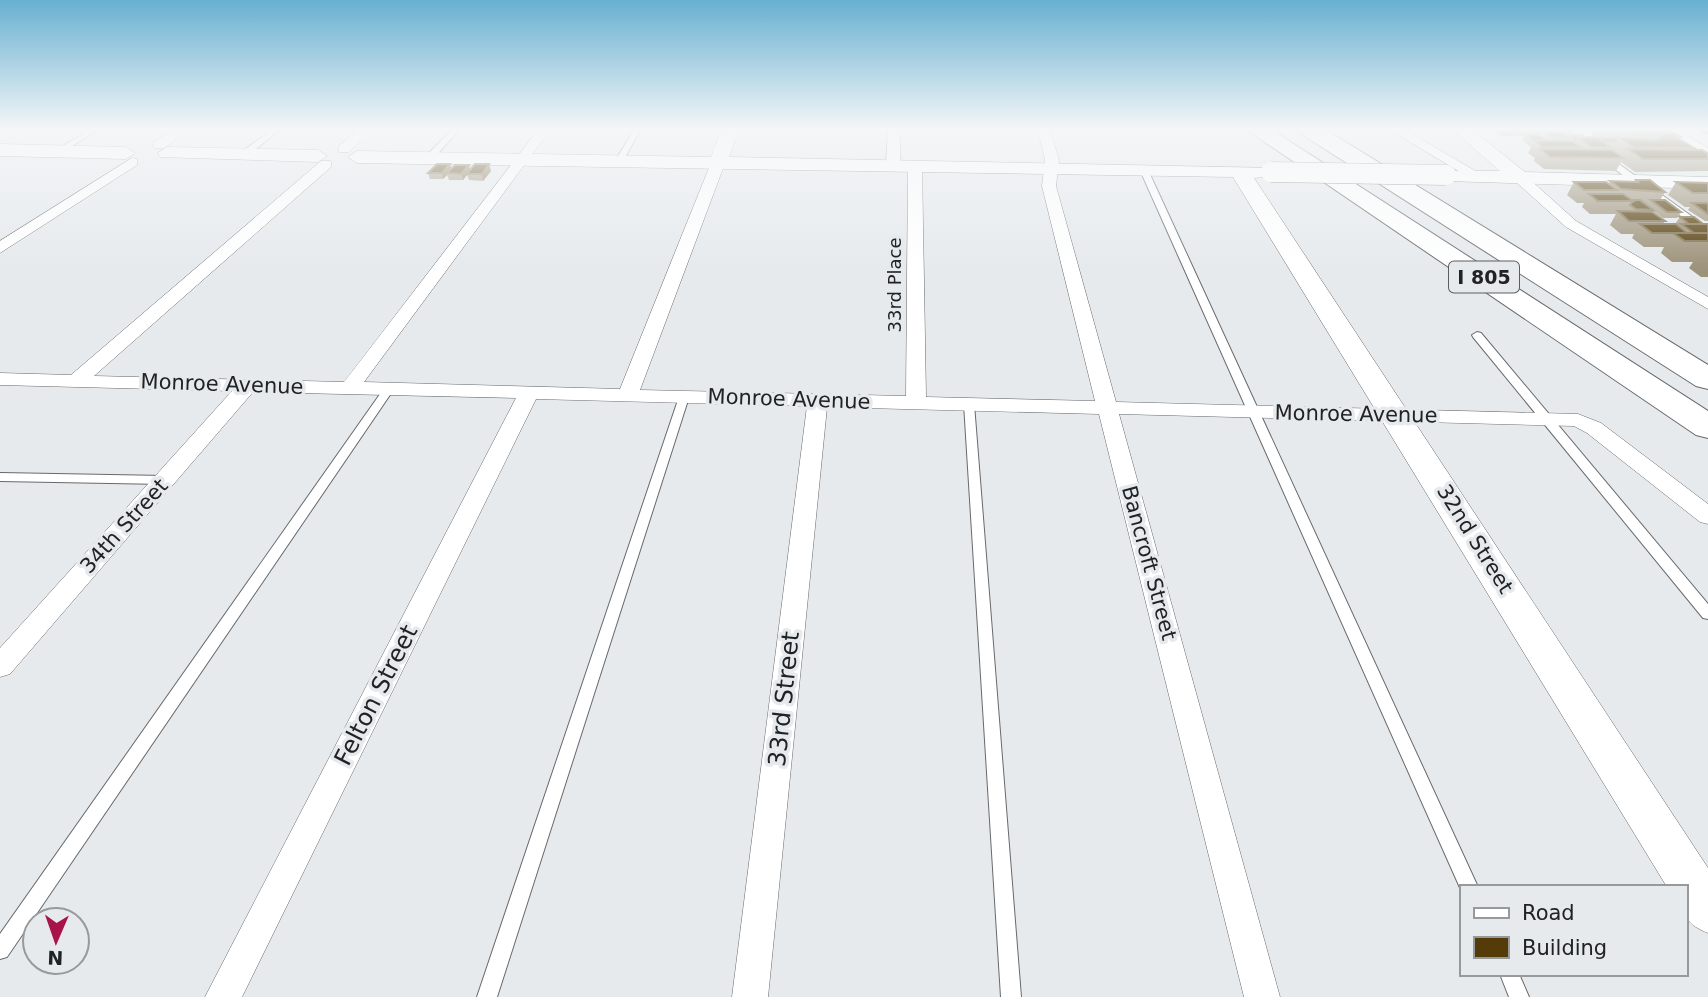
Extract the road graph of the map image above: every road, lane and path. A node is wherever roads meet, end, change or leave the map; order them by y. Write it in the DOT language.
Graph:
graph roads {
  1 [pos="101,177"];
  2 [pos="304,177"];
  3 [pos="509,177"];
  4 [pos="713,177"];
  5 [pos="915,177"];
  6 [pos="1050,177"];
  7 [pos="1147,177"];
  8 [pos="1244,177"];
  9 [pos="1315,177"];
  10 [pos="1329,177"];
  11 [pos="1385,177"];
  12 [pos="1425,177"];
  13 [pos="1485,177"];
  14 [pos="1518,177"];
  15 [pos="1630,177"];
  16 [pos="1521,179"];
  17 [pos="1639,183"];
  18 [pos="1708,183"];
  19 [pos="1410,229"];
  20 [pos="1708,232"];
  21 [pos="0,248"];
  22 [pos="1708,304"];
  23 [pos="1477,335"];
  24 [pos="1708,359"];
  25 [pos="0,379"];
  26 [pos="1708,379"];
  27 [pos="76,380"];
  28 [pos="248,385"];
  29 [pos="350,388"];
  30 [pos="389,389"];
  31 [pos="529,392"];
  32 [pos="628,395"];
  33 [pos="684,397"];
  34 [pos="818,400"];
  35 [pos="916,403"];
  36 [pos="970,404"];
  37 [pos="1108,408"];
  38 [pos="1253,412"];
  39 [pos="1398,415"];
  40 [pos="1548,419"];
  41 [pos="1578,420"];
  42 [pos="1708,426"];
  43 [pos="0,477"];
  44 [pos="165,480"];
  45 [pos="1708,516"];
  46 [pos="1708,614"];
  47 [pos="0,666"];
  48 [pos="1468,885"];
  49 [pos="1708,910"];
  50 [pos="0,950"];
  51 [pos="1510,976"];
  52 [pos="223,997"];
  53 [pos="486,997"];
  54 [pos="750,997"];
  55 [pos="1011,997"];
  56 [pos="1262,997"];
  57 [pos="1519,997"];
  1 -- 21 [label="street"];
  2 -- 27 [label="street"];
  3 -- 29 [label="street"];
  4 -- 32 [label="street"];
  5 -- 35 [label="street, 33rd Place"];
  6 -- 37 [label="street, Bancroft Street"];
  7 -- 38 [label="lane"];
  8 -- 39 [label="main road, 32nd Street"];
  9 -- 19 [label="highway"];
  10 -- 19 [label="highway, I 805"];
  11 -- 26 [label="highway, I 805"];
  12 -- 24 [label="highway"];
  13 -- 16 [label="main road"];
  14 -- 16 [label="main road"];
  15 -- 17 [label="lane"];
  16 -- 17 [label="main road"];
  16 -- 22 [label="street"];
  17 -- 18 [label="main road"];
  17 -- 20 [label="lane"];
  19 -- 42 [label="highway, I 805"];
  23 -- 40 [label="lane"];
  25 -- 27 [label="street, Monroe Avenue"];
  27 -- 28 [label="street, Monroe Avenue"];
  28 -- 29 [label="street, Monroe Avenue"];
  28 -- 44 [label="street, 34th Street"];
  29 -- 30 [label="street, Monroe Avenue"];
  30 -- 31 [label="street, Monroe Avenue"];
  30 -- 50 [label="lane"];
  31 -- 32 [label="street, Monroe Avenue"];
  31 -- 52 [label="street, Felton Street"];
  32 -- 33 [label="street, Monroe Avenue"];
  33 -- 34 [label="street, Monroe Avenue"];
  33 -- 53 [label="lane"];
  34 -- 35 [label="street, Monroe Avenue"];
  34 -- 54 [label="street, 33rd Street"];
  35 -- 36 [label="street, Monroe Avenue"];
  36 -- 37 [label="street, Monroe Avenue"];
  36 -- 55 [label="lane"];
  37 -- 38 [label="street, Monroe Avenue"];
  37 -- 56 [label="street, Bancroft Street"];
  38 -- 39 [label="street, Monroe Avenue"];
  38 -- 48 [label="lane"];
  39 -- 40 [label="street, Monroe Avenue"];
  39 -- 49 [label="main road, 32nd Street"];
  40 -- 41 [label="street, Monroe Avenue"];
  40 -- 46 [label="lane"];
  41 -- 45 [label="street"];
  43 -- 44 [label="lane"];
  44 -- 47 [label="street, 34th Street"];
  51 -- 57 [label="lane"];
}
